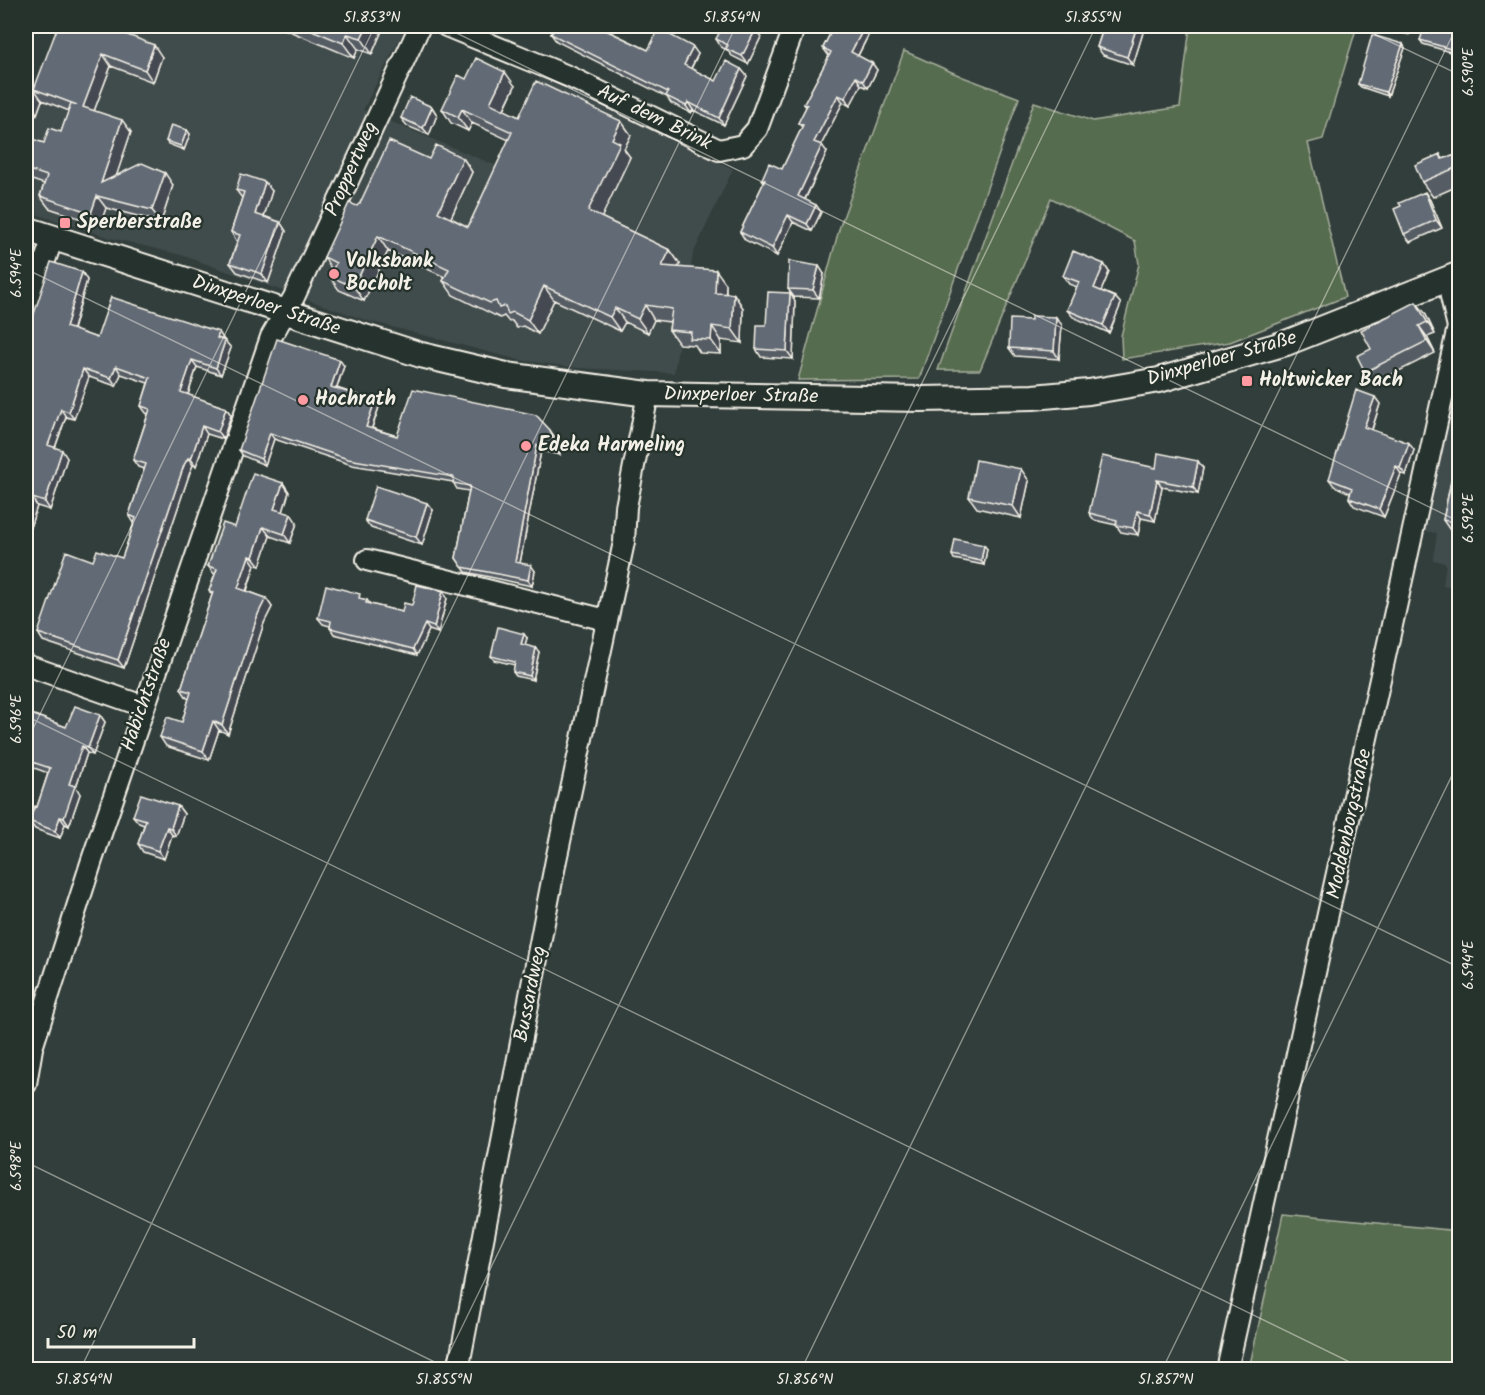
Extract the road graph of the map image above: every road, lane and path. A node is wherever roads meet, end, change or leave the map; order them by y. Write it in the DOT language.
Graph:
graph roads {
  1 [pos="420,26"];
  2 [pos="446,26"];
  3 [pos="795,26"];
  4 [pos="26,229"];
  5 [pos="53,237"];
  6 [pos="1453,276"];
  7 [pos="285,313"];
  8 [pos="26,316"];
  9 [pos="648,394"];
  10 [pos="367,560"];
  11 [pos="606,620"];
  12 [pos="26,665"];
  13 [pos="143,706"];
  14 [pos="26,1084"];
  15 [pos="458,1370"];
  16 [pos="1227,1370"];
  1 -- 7 [label="street, Proppertweg"];
  2 -- 3 [label="street, Auf dem Brink"];
  4 -- 5 [label="main road, Dinxperloer Straße"];
  5 -- 7 [label="main road, Dinxperloer Straße"];
  5 -- 8 [label="street"];
  6 -- 9 [label="main road, Dinxperloer Straße"];
  6 -- 16 [label="street, Moddenborgstraße"];
  7 -- 9 [label="main road, Dinxperloer Straße"];
  7 -- 13 [label="street, Habichtstraße"];
  9 -- 11 [label="street, Bussardweg"];
  10 -- 11 [label="street"];
  11 -- 15 [label="street, Bussardweg"];
  12 -- 13 [label="street"];
  13 -- 14 [label="street, Habichtstraße"];
}
